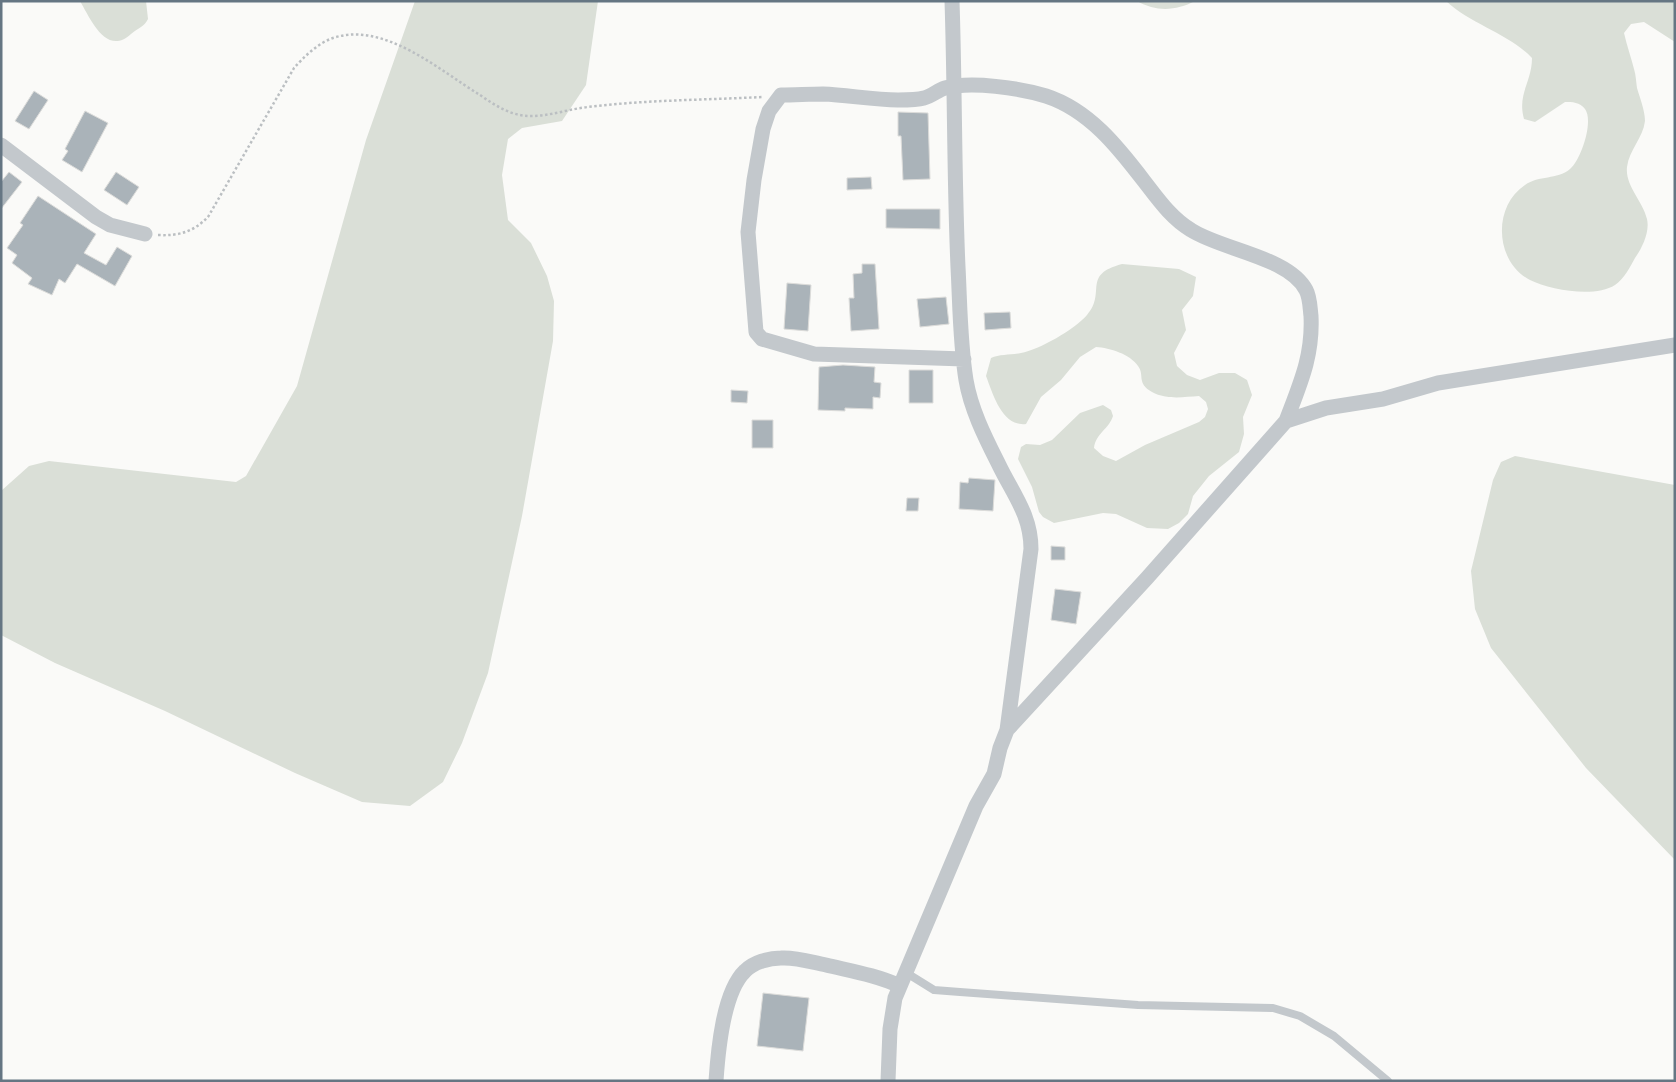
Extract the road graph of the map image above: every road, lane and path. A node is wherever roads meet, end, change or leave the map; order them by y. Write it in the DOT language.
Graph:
graph roads {
  1 [pos="952,1"];
  2 [pos="955,87"];
  3 [pos="781,95"];
  4 [pos="1,145"];
  5 [pos="145,234"];
  6 [pos="1675,345"];
  7 [pos="964,359"];
  8 [pos="1286,421"];
  9 [pos="1007,730"];
  10 [pos="903,979"];
  11 [pos="716,1081"];
  12 [pos="888,1081"];
  13 [pos="1388,1081"];
  1 -- 2 [label="street"];
  2 -- 3 [label="street"];
  2 -- 7 [label="street"];
  2 -- 8 [label="street"];
  3 -- 5 [label="path"];
  3 -- 7 [label="street"];
  4 -- 5 [label="street"];
  6 -- 8 [label="street"];
  7 -- 9 [label="street"];
  8 -- 9 [label="street"];
  9 -- 10 [label="street"];
  10 -- 11 [label="street"];
  10 -- 12 [label="street"];
  10 -- 13 [label="lane"];
}
